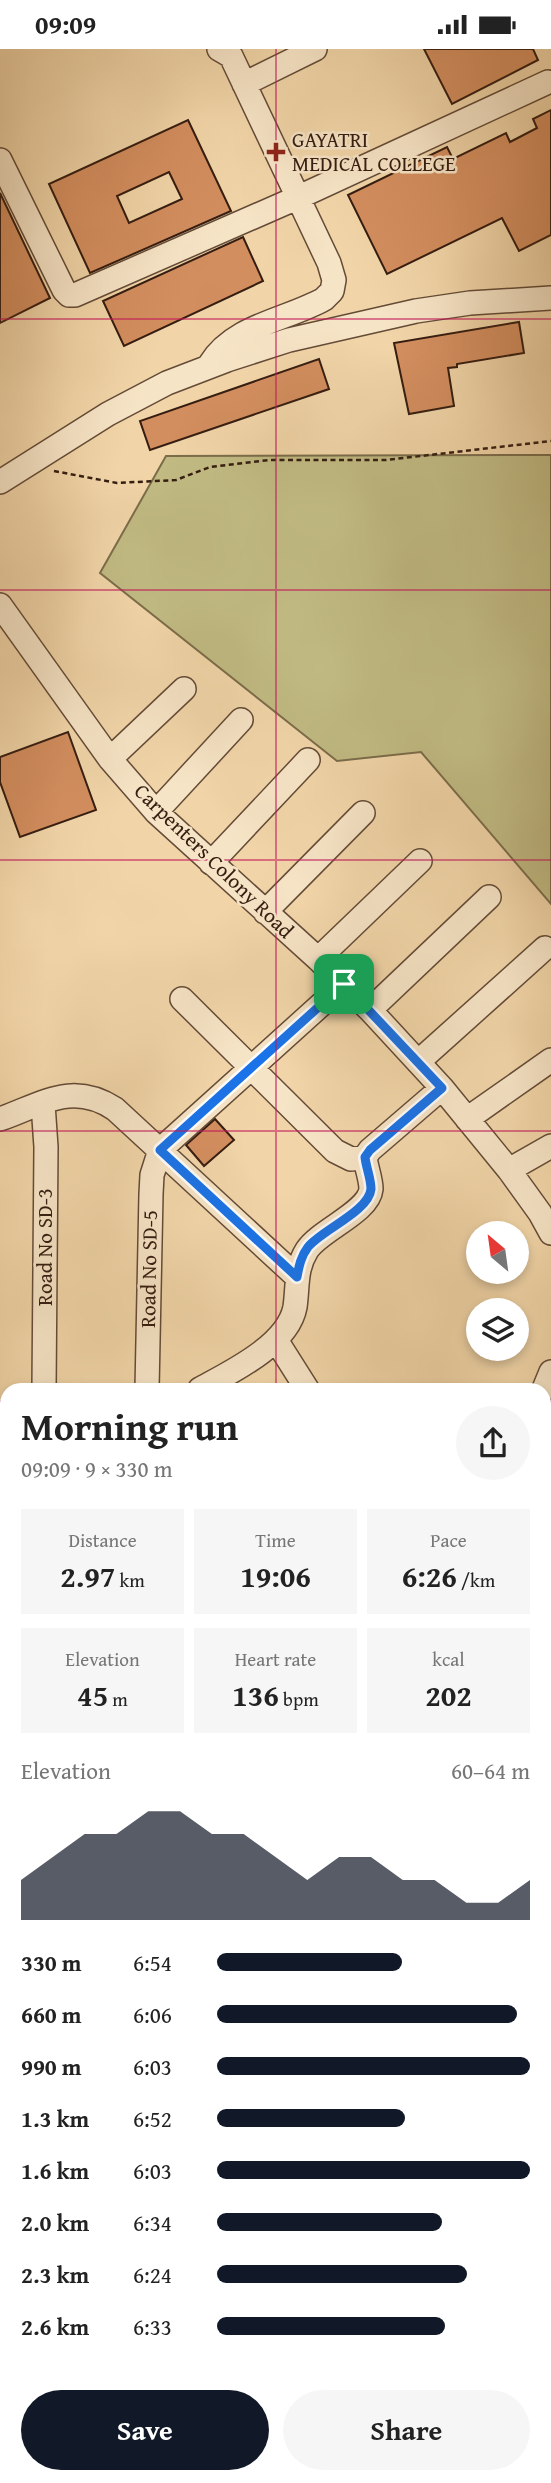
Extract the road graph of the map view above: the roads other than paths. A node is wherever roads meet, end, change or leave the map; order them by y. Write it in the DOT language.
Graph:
graph roads {
  1 [pos="315,49"];
  2 [pos="227,51"];
  3 [pos="548,82"];
  4 [pos="244,84"];
  5 [pos="0,160"];
  6 [pos="299,197"];
  7 [pos="551,299"];
  8 [pos="208,367"];
  9 [pos="0,482"];
  10 [pos="0,605"];
  11 [pos="184,689"];
  12 [pos="242,720"];
  13 [pos="110,759"];
  14 [pos="309,760"];
  15 [pos="156,812"];
  16 [pos="363,813"];
  17 [pos="420,860"];
  18 [pos="211,863"];
  19 [pos="489,897"];
  20 [pos="265,912"];
  21 [pos="545,948"];
  22 [pos="318,959"];
  23 [pos="344,984"];
  24 [pos="183,999"];
  25 [pos="370,1010"];
  26 [pos="551,1060"];
  27 [pos="418,1062"];
  28 [pos="252,1067"];
  29 [pos="442,1088"];
  30 [pos="44,1104"];
  31 [pos="0,1119"];
  32 [pos="467,1119"];
  33 [pos="551,1146"];
  34 [pos="160,1150"];
  35 [pos="365,1157"];
  36 [pos="509,1170"];
  37 [pos="551,1233"];
  38 [pos="297,1277"];
  39 [pos="276,1340"];
  40 [pos="44,1383"];
  41 [pos="146,1383"];
  42 [pos="210,1383"];
  43 [pos="303,1383"];
  1 -- 4 [label="street"];
  2 -- 4 [label="street"];
  3 -- 6 [label="street"];
  4 -- 6 [label="street"];
  5 -- 6 [label="street"];
  6 -- 8 [label="street"];
  7 -- 8 [label="street"];
  8 -- 9 [label="street"];
  10 -- 13 [label="street, Carpenters Colony Road"];
  11 -- 13 [label="street"];
  12 -- 15 [label="street"];
  13 -- 15 [label="street, Carpenters Colony Road"];
  14 -- 18 [label="street"];
  15 -- 18 [label="street, Carpenters Colony Road"];
  16 -- 20 [label="street"];
  17 -- 22 [label="street"];
  18 -- 20 [label="street, Carpenters Colony Road"];
  19 -- 25 [label="street"];
  20 -- 22 [label="street, Carpenters Colony Road"];
  21 -- 27 [label="street"];
  22 -- 23 [label="street, Carpenters Colony Road"];
  23 -- 25 [label="street, Carpenters Colony Road"];
  23 -- 28 [label="street"];
  24 -- 28 [label="street"];
  25 -- 27 [label="street, Carpenters Colony Road"];
  26 -- 32 [label="street"];
  27 -- 29 [label="street, Carpenters Colony Road"];
  28 -- 34 [label="street"];
  28 -- 35 [label="street"];
  29 -- 32 [label="street, Carpenters Colony Road"];
  29 -- 35 [label="street"];
  30 -- 31 [label="street"];
  30 -- 34 [label="street"];
  30 -- 40 [label="street, Road No SD-3"];
  32 -- 36 [label="street, Carpenters Colony Road"];
  33 -- 36 [label="street"];
  34 -- 38 [label="street"];
  34 -- 41 [label="street, Road No SD-5"];
  35 -- 38 [label="street"];
  36 -- 37 [label="street, Carpenters Colony Road"];
  38 -- 39 [label="street"];
  39 -- 42 [label="street"];
  39 -- 43 [label="street"];
}
